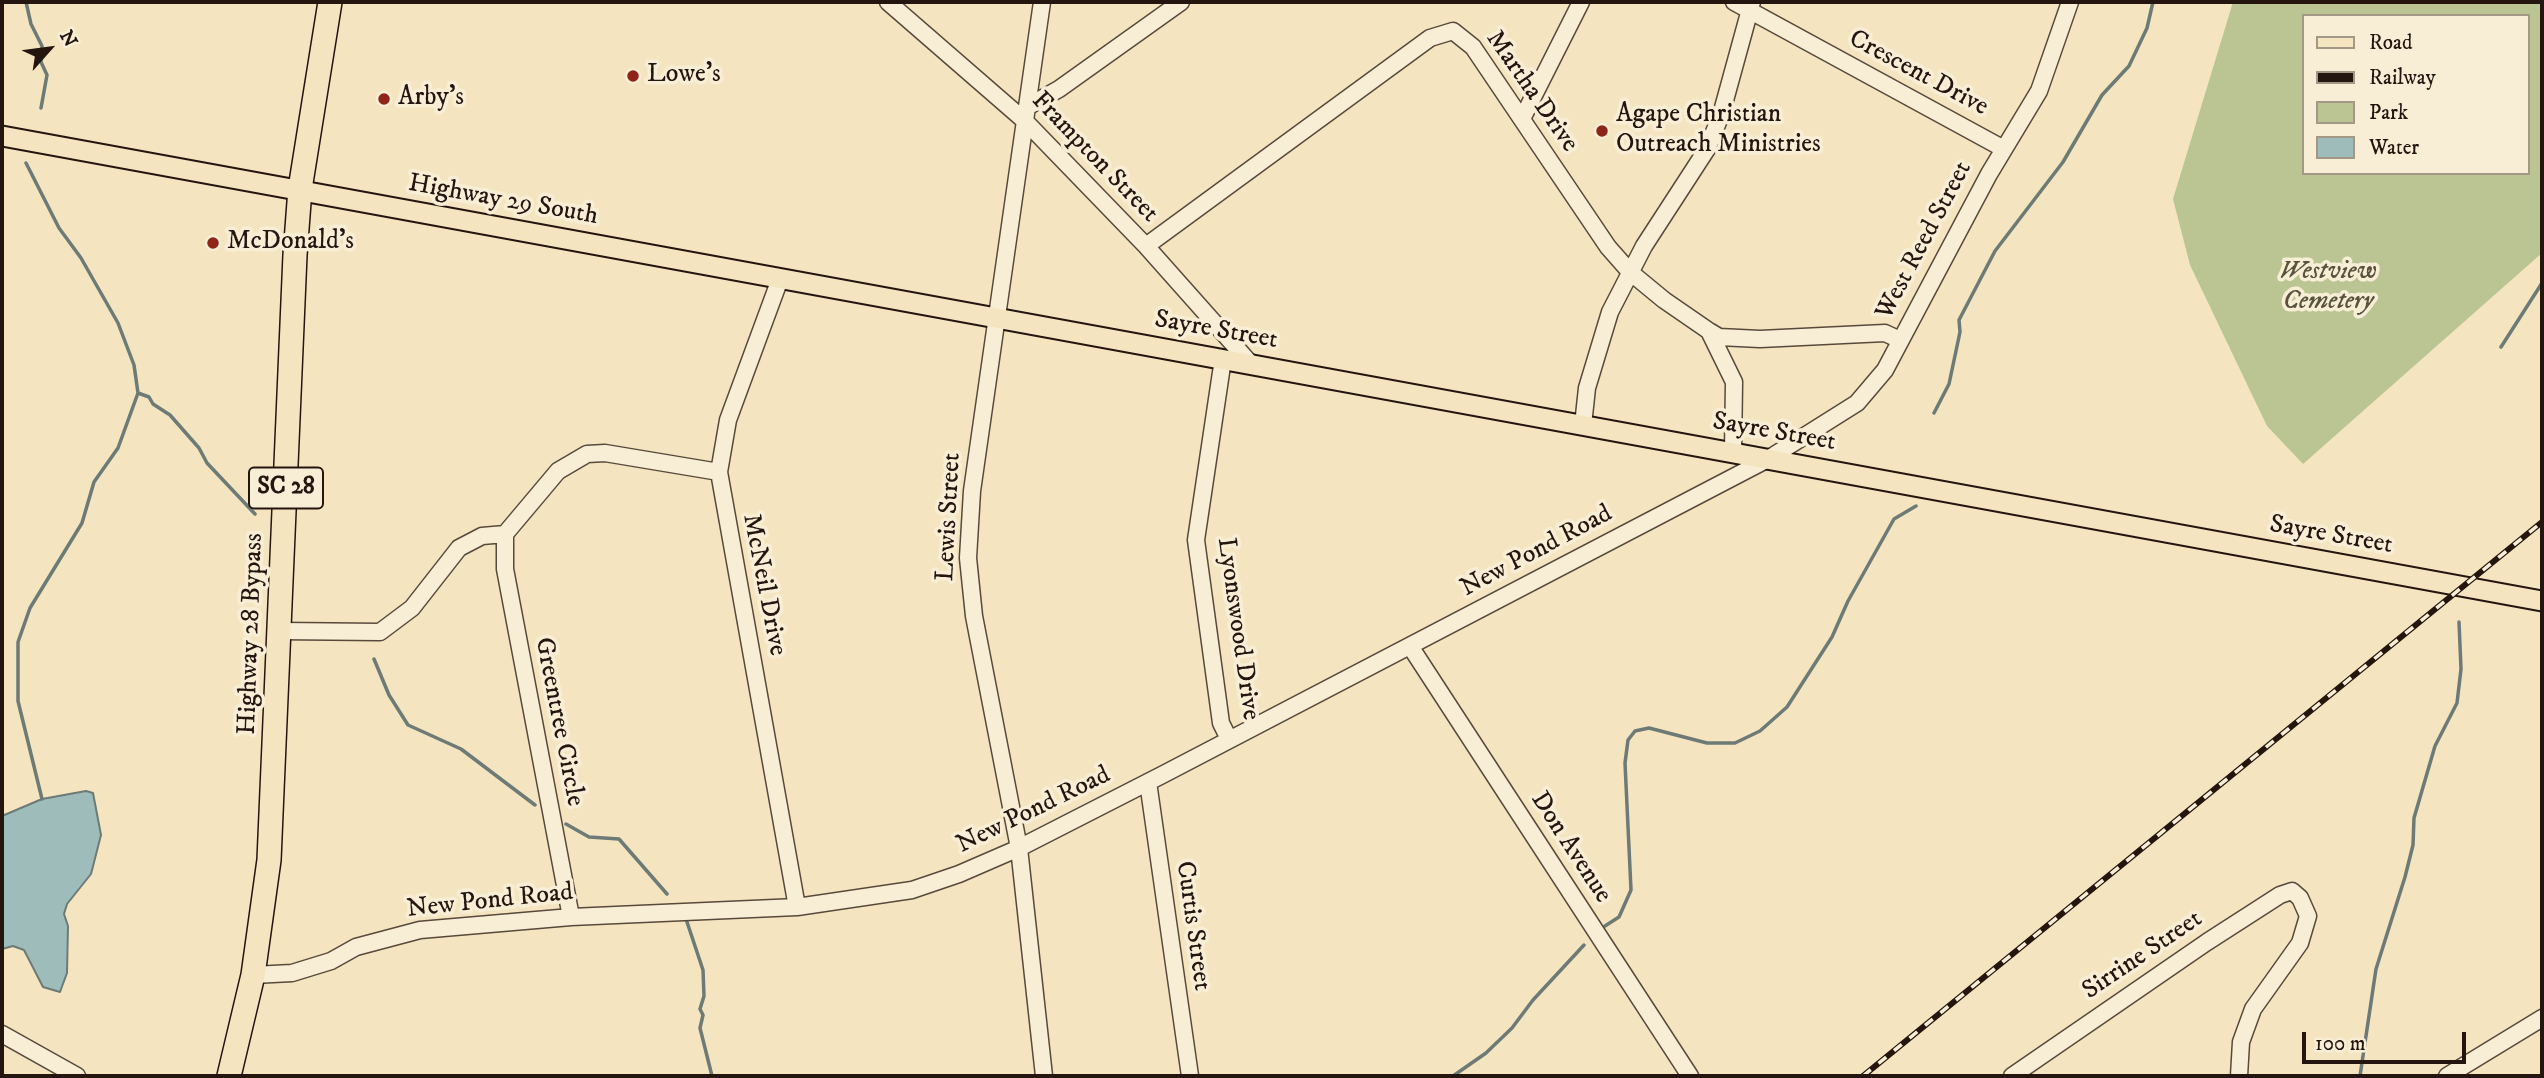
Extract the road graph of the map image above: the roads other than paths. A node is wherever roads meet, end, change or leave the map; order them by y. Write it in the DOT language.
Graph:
graph roads {
  1 [pos="330,2"];
  2 [pos="888,2"];
  3 [pos="1042,2"];
  4 [pos="1181,2"];
  5 [pos="1581,2"];
  6 [pos="1734,2"];
  7 [pos="2070,2"];
  8 [pos="1751,6"];
  9 [pos="1026,114"];
  10 [pos="1522,117"];
  11 [pos="2,136"];
  12 [pos="2004,149"];
  13 [pos="300,189"];
  14 [pos="1146,246"];
  15 [pos="1630,272"];
  16 [pos="780,279"];
  17 [pos="996,316"];
  18 [pos="1709,331"];
  19 [pos="1900,340"];
  20 [pos="1223,359"];
  21 [pos="1250,363"];
  22 [pos="1583,425"];
  23 [pos="1734,452"];
  24 [pos="1768,459"];
  25 [pos="719,472"];
  26 [pos="505,534"];
  27 [pos="2542,601"];
  28 [pos="280,631"];
  29 [pos="1410,646"];
  30 [pos="1229,739"];
  31 [pos="1148,782"];
  32 [pos="1019,848"];
  33 [pos="797,906"];
  34 [pos="571,917"];
  35 [pos="253,975"];
  36 [pos="2542,1018"];
  37 [pos="2,1034"];
  38 [pos="77,1076"];
  39 [pos="229,1076"];
  40 [pos="1044,1076"];
  41 [pos="1190,1076"];
  42 [pos="1690,1076"];
  43 [pos="2012,1076"];
  44 [pos="2239,1076"];
  45 [pos="2448,1076"];
  1 -- 13 [label="highway, Highway 28 Bypass / SC 28"];
  2 -- 9 [label="street, Frampton Street"];
  3 -- 9 [label="street, Lewis Street"];
  4 -- 9 [label="street"];
  5 -- 10 [label="street"];
  6 -- 8 [label="street, Crescent Drive"];
  7 -- 12 [label="street, West Reed Street"];
  8 -- 12 [label="street, Crescent Drive"];
  8 -- 15 [label="street"];
  9 -- 14 [label="street, Frampton Street"];
  9 -- 17 [label="street, Lewis Street"];
  10 -- 14 [label="street, Martha Drive"];
  10 -- 15 [label="street, Martha Drive"];
  11 -- 13 [label="main road, Highway 29 South"];
  12 -- 19 [label="street, West Reed Street"];
  13 -- 16 [label="main road, Highway 29 South"];
  13 -- 28 [label="highway, Highway 28 Bypass / SC 28"];
  14 -- 21 [label="street, Frampton Street"];
  15 -- 18 [label="street, Martha Drive"];
  15 -- 22 [label="street"];
  16 -- 17 [label="main road, Highway 29 South"];
  16 -- 25 [label="street, McNeil Drive"];
  17 -- 20 [label="main road, Sayre Street"];
  17 -- 32 [label="street, Lewis Street"];
  18 -- 19 [label="street"];
  18 -- 23 [label="street"];
  19 -- 24 [label="street, West Reed Street"];
  20 -- 21 [label="main road, Sayre Street"];
  20 -- 30 [label="street, Lyonswood Drive"];
  21 -- 22 [label="main road, Sayre Street"];
  22 -- 23 [label="main road, Sayre Street"];
  23 -- 24 [label="main road, Sayre Street"];
  24 -- 27 [label="main road, Sayre Street"];
  24 -- 29 [label="street, New Pond Road"];
  25 -- 26 [label="street"];
  25 -- 33 [label="street, McNeil Drive"];
  26 -- 28 [label="street"];
  26 -- 34 [label="street, Greentree Circle"];
  28 -- 35 [label="highway, Highway 28 Bypass / SC 28"];
  29 -- 30 [label="street, New Pond Road"];
  29 -- 42 [label="street, Don Avenue"];
  30 -- 31 [label="street, New Pond Road"];
  31 -- 32 [label="street, New Pond Road"];
  31 -- 41 [label="street, Curtis Street"];
  32 -- 33 [label="street, New Pond Road"];
  32 -- 40 [label="street, Lewis Street"];
  33 -- 34 [label="street, New Pond Road"];
  34 -- 35 [label="street, New Pond Road"];
  35 -- 39 [label="highway, SC 28"];
  36 -- 45 [label="street"];
  37 -- 38 [label="street"];
  43 -- 44 [label="street, Sirrine Street"];
}
